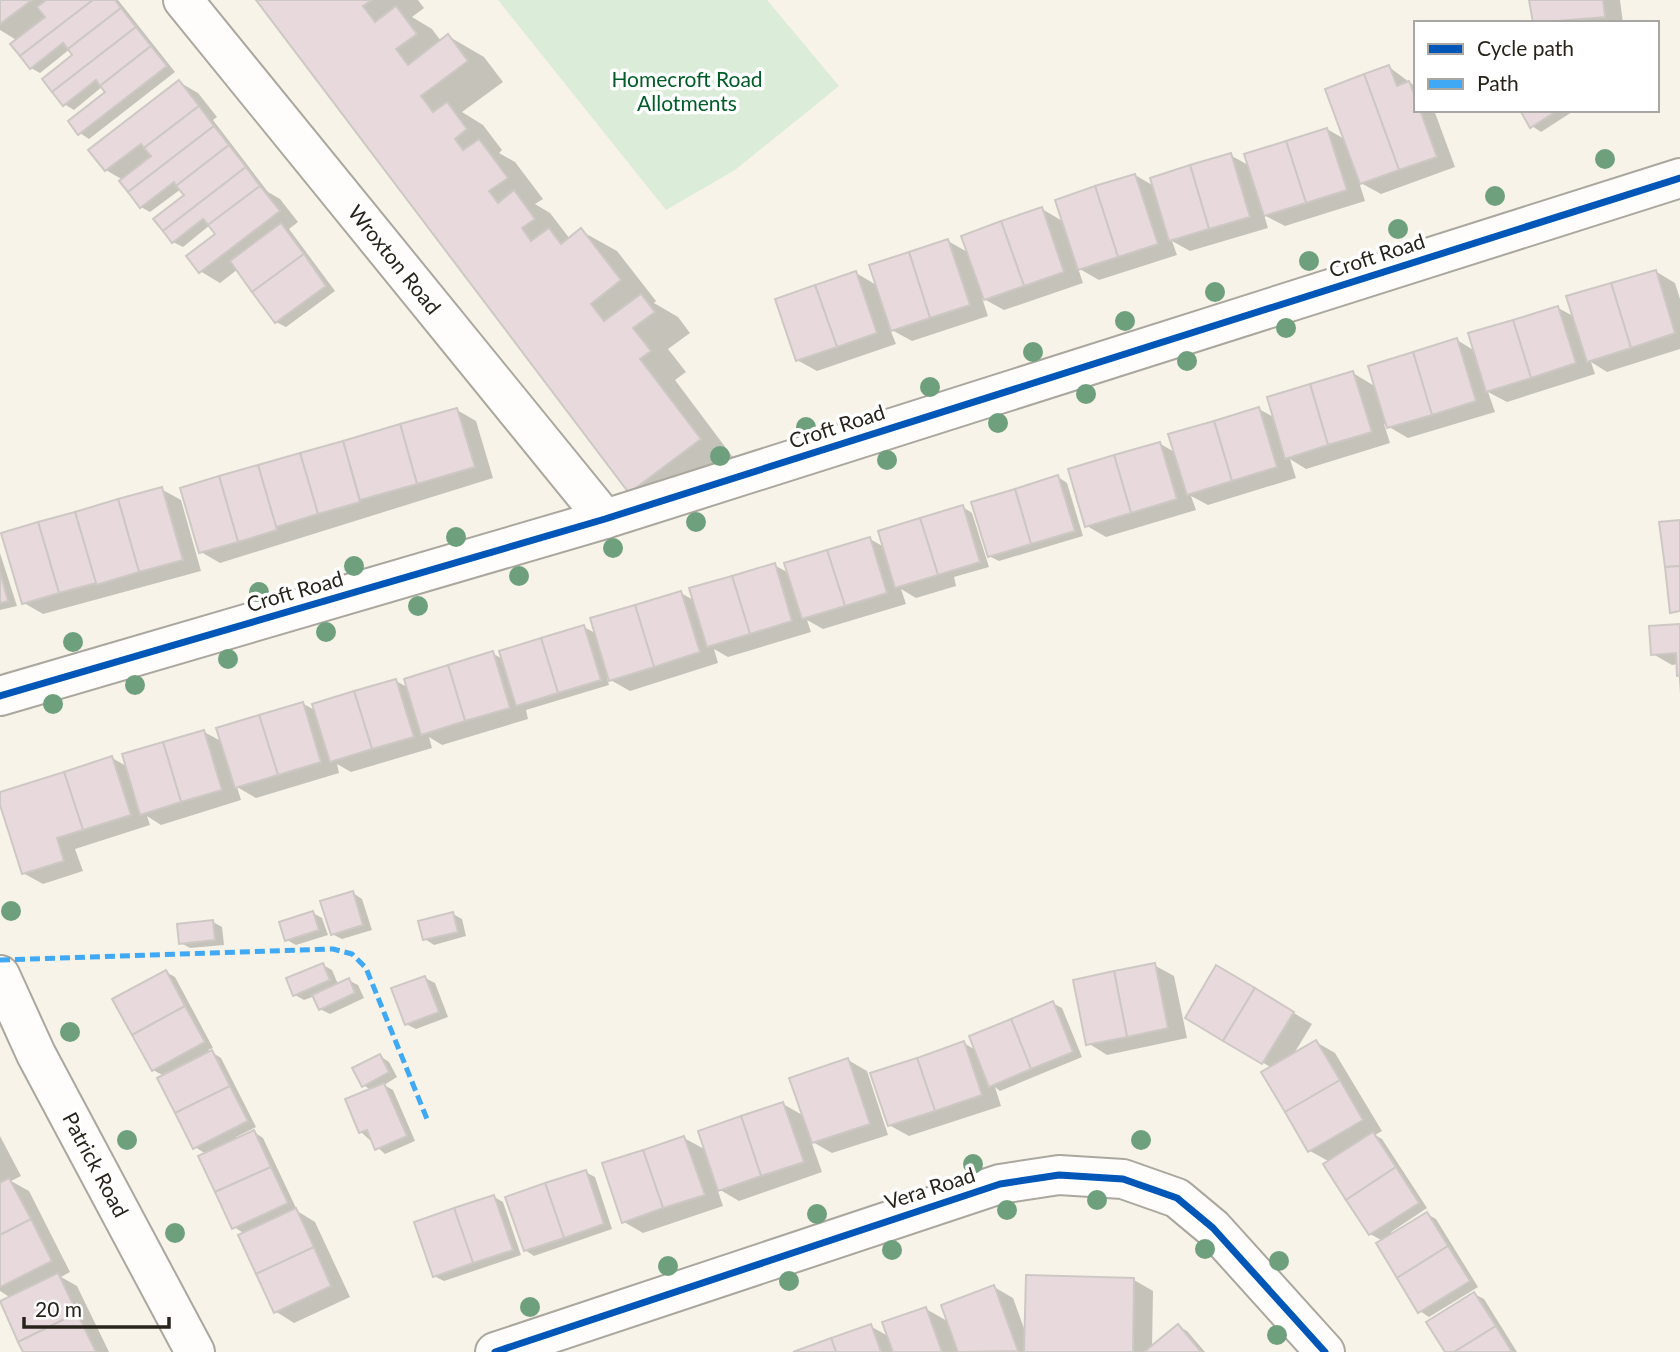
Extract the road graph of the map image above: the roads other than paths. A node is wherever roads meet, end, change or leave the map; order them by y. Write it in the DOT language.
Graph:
graph roads {
  1 [pos="183,0"];
  2 [pos="1680,178"];
  3 [pos="606,519"];
  4 [pos="0,696"];
  5 [pos="0,975"];
  6 [pos="195,1352"];
  7 [pos="495,1352"];
  8 [pos="1325,1352"];
  1 -- 3 [label="street, Wroxton Road"];
  2 -- 3 [label="street, Croft Road"];
  3 -- 4 [label="street, Croft Road"];
  5 -- 6 [label="street, Patrick Road"];
  7 -- 8 [label="street, Vera Road"];
}
